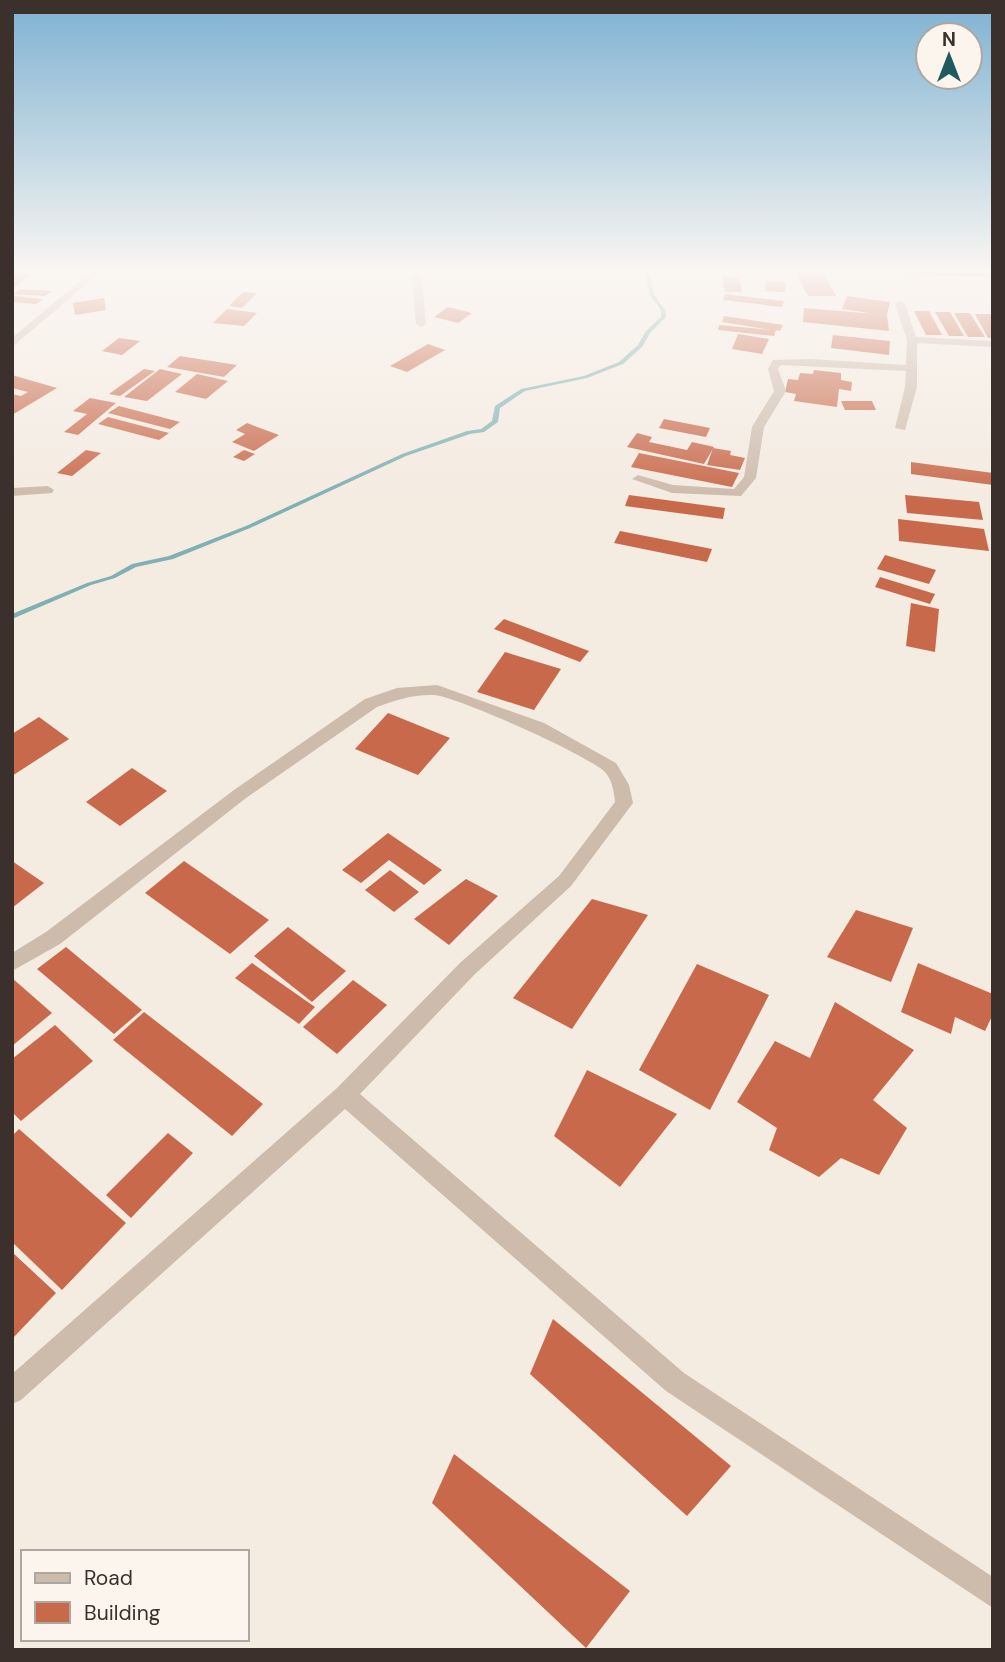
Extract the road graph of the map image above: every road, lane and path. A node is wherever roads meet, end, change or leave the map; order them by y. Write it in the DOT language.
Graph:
graph roads {
  1 [pos="912,347"];
  2 [pos="911,368"];
  3 [pos="901,428"];
  4 [pos="638,479"];
  5 [pos="48,490"];
  6 [pos="12,492"];
  7 [pos="12,963"];
  8 [pos="345,1095"];
  9 [pos="12,1391"];
  10 [pos="993,1594"];
  1 -- 2 [label="street"];
  2 -- 3 [label="street"];
  2 -- 4 [label="street"];
  5 -- 6 [label="street"];
  7 -- 8 [label="street"];
  8 -- 9 [label="street"];
  8 -- 10 [label="street"];
}
